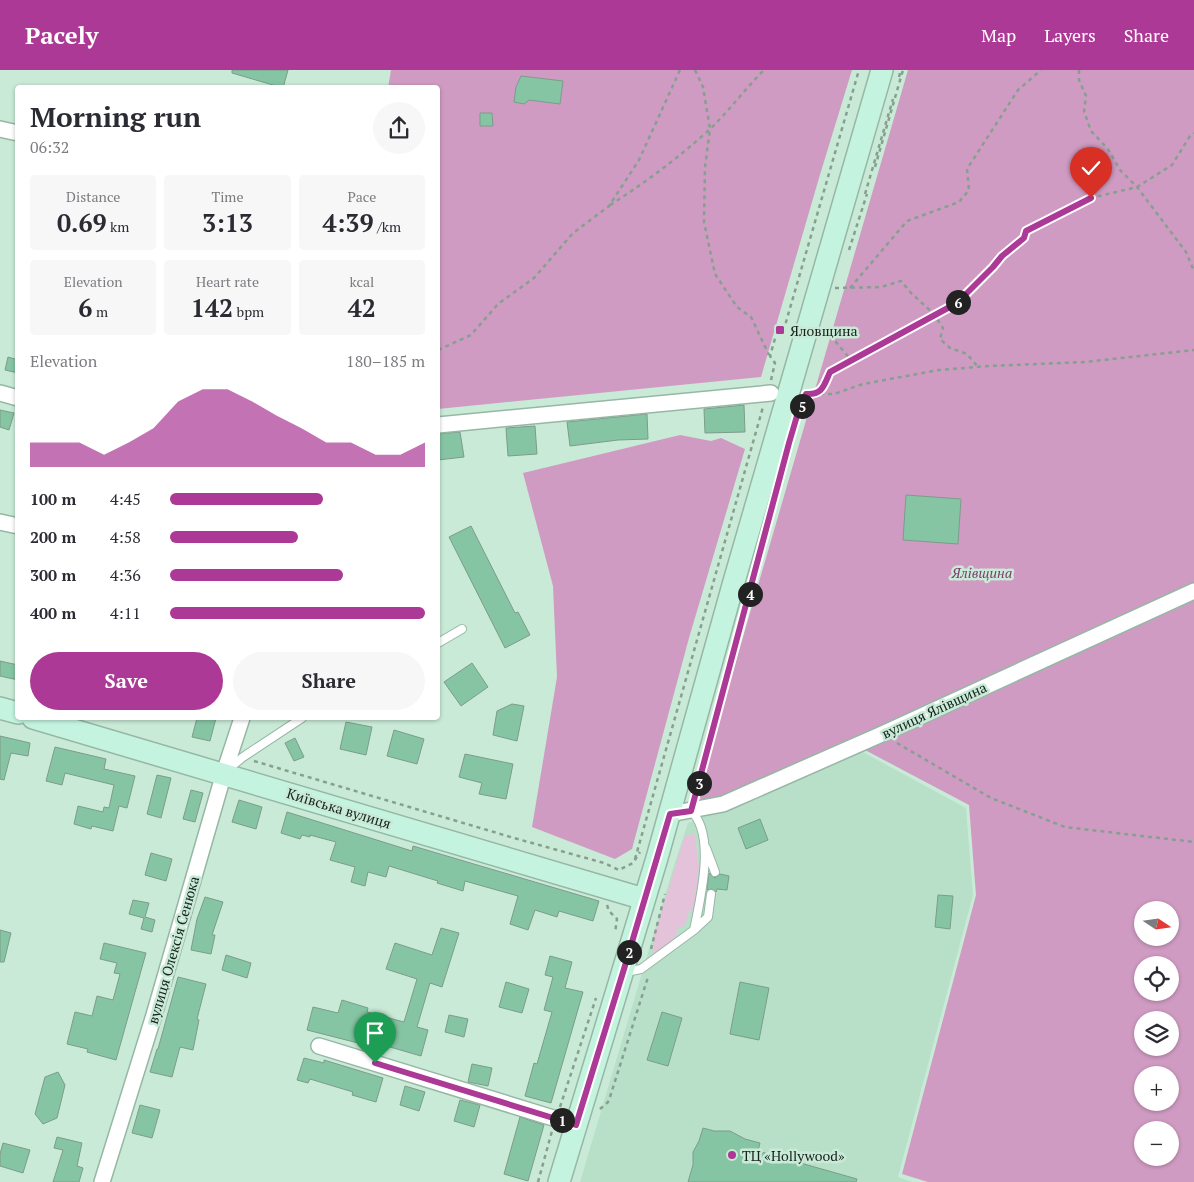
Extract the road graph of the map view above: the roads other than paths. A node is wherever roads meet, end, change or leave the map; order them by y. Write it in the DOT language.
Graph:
graph roads {
  1 [pos="882,70"];
  2 [pos="0,129"];
  3 [pos="15,132"];
  4 [pos="0,393"];
  5 [pos="769,393"];
  6 [pos="15,397"];
  7 [pos="440,425"];
  8 [pos="0,522"];
  9 [pos="15,525"];
  10 [pos="1194,591"];
  11 [pos="462,629"];
  12 [pos="440,642"];
  13 [pos="0,708"];
  14 [pos="15,712"];
  15 [pos="40,720"];
  16 [pos="241,720"];
  17 [pos="299,720"];
  18 [pos="224,773"];
  19 [pos="678,809"];
  20 [pos="704,842"];
  21 [pos="715,872"];
  22 [pos="711,894"];
  23 [pos="644,899"];
  24 [pos="694,930"];
  25 [pos="624,969"];
  26 [pos="319,1046"];
  27 [pos="576,1125"];
  28 [pos="102,1182"];
  29 [pos="559,1182"];
  1 -- 19 [label="main road"];
  2 -- 3 [label="street"];
  4 -- 6 [label="street"];
  5 -- 7 [label="street"];
  8 -- 9 [label="street"];
  10 -- 19 [label="street, вулиця Ялівщина"];
  11 -- 12 [label="lane"];
  13 -- 14 [label="main road"];
  15 -- 18 [label="main road, Київська вулиця"];
  16 -- 18 [label="street, вулиця Олексія Сенюка"];
  17 -- 18 [label="lane"];
  18 -- 23 [label="main road, Київська вулиця"];
  18 -- 28 [label="street, вулиця Олексія Сенюка"];
  19 -- 20 [label="lane"];
  19 -- 23 [label="main road"];
  20 -- 21 [label="lane"];
  20 -- 24 [label="lane"];
  22 -- 24 [label="lane"];
  23 -- 25 [label="main road"];
  24 -- 25 [label="lane"];
  25 -- 27 [label="main road"];
  26 -- 27 [label="street"];
  27 -- 29 [label="main road"];
}
